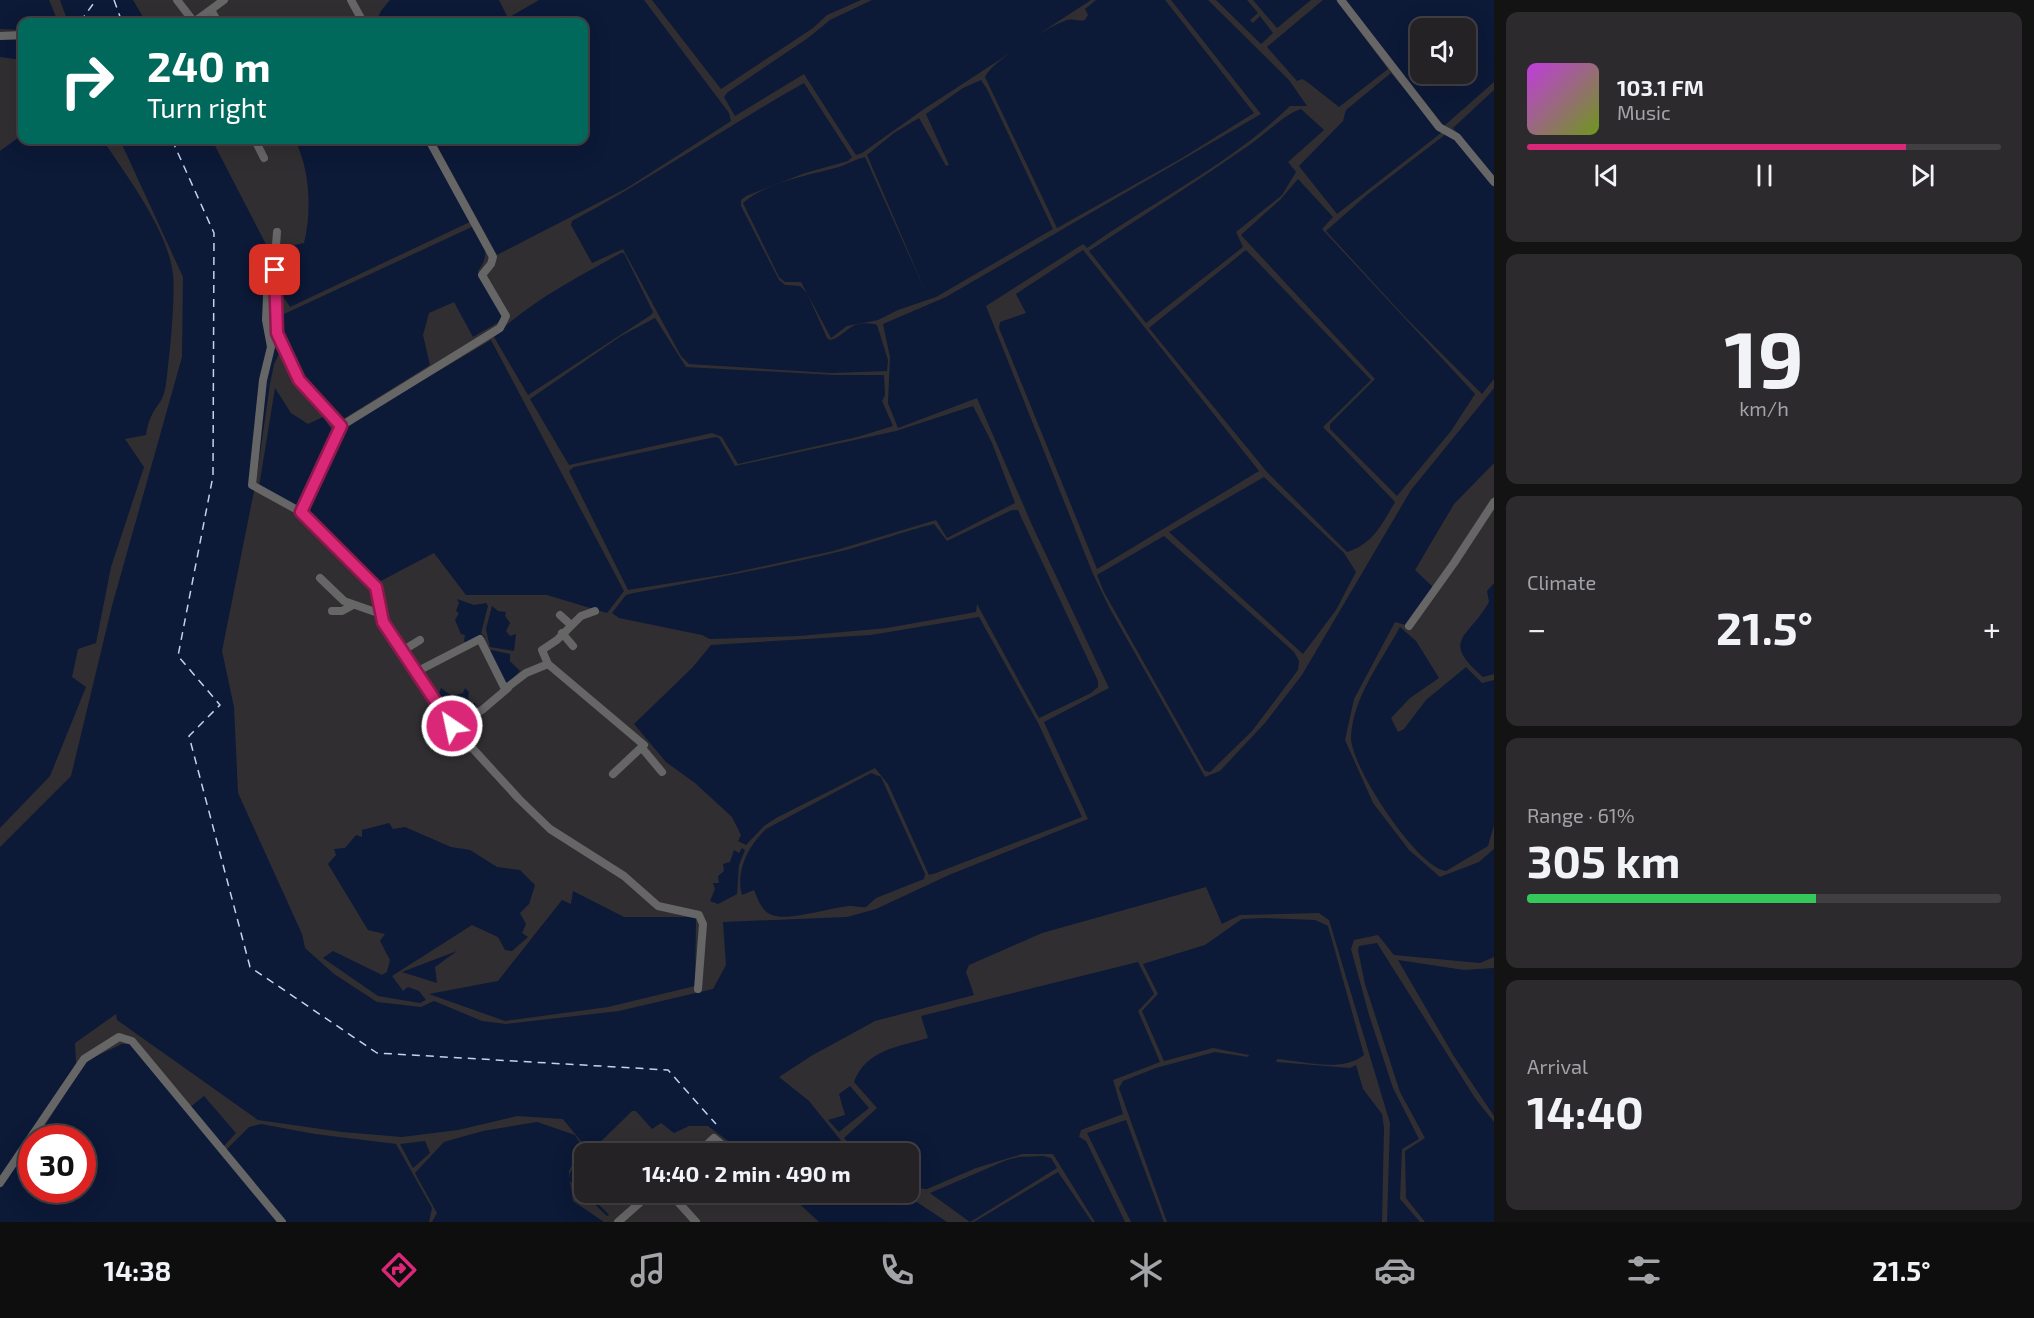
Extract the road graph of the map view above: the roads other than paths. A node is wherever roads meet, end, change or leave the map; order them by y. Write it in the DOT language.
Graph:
graph roads {
  1 [pos="177,0"];
  2 [pos="224,0"];
  3 [pos="351,0"];
  4 [pos="1341,0"];
  5 [pos="211,10"];
  6 [pos="190,18"];
  7 [pos="199,18"];
  8 [pos="216,18"];
  9 [pos="361,18"];
  10 [pos="0,36"];
  11 [pos="18,36"];
  12 [pos="257,144"];
  13 [pos="431,144"];
  14 [pos="264,158"];
  15 [pos="1494,182"];
  16 [pos="278,232"];
  17 [pos="269,249"];
  18 [pos="341,426"];
  19 [pos="1494,502"];
  20 [pos="301,512"];
  21 [pos="320,578"];
  22 [pos="353,605"];
  23 [pos="332,611"];
  24 [pos="595,611"];
  25 [pos="381,614"];
  26 [pos="560,615"];
  27 [pos="571,625"];
  28 [pos="1408,626"];
  29 [pos="562,633"];
  30 [pos="420,640"];
  31 [pos="573,646"];
  32 [pos="402,651"];
  33 [pos="548,664"];
  34 [pos="416,672"];
  35 [pos="508,688"];
  36 [pos="452,726"];
  37 [pos="642,748"];
  38 [pos="662,772"];
  39 [pos="613,774"];
  40 [pos="698,989"];
  41 [pos="707,1143"];
  42 [pos="720,1143"];
  43 [pos="0,1183"];
  44 [pos="640,1203"];
  45 [pos="679,1203"];
  46 [pos="282,1222"];
  47 [pos="618,1222"];
  48 [pos="696,1222"];
  1 -- 6 [label="street"];
  2 -- 5 [label="street"];
  3 -- 9 [label="street"];
  4 -- 15 [label="street"];
  5 -- 7 [label="street"];
  5 -- 8 [label="street"];
  10 -- 11 [label="street"];
  12 -- 14 [label="street"];
  13 -- 18 [label="street"];
  16 -- 18 [label="street"];
  17 -- 20 [label="street"];
  18 -- 20 [label="street"];
  19 -- 28 [label="street"];
  20 -- 25 [label="street"];
  21 -- 22 [label="street"];
  22 -- 23 [label="street"];
  22 -- 25 [label="street"];
  24 -- 27 [label="street"];
  25 -- 32 [label="street"];
  26 -- 27 [label="street"];
  27 -- 29 [label="street"];
  29 -- 31 [label="street"];
  29 -- 33 [label="street"];
  30 -- 32 [label="street"];
  32 -- 34 [label="street"];
  33 -- 35 [label="street"];
  33 -- 37 [label="street"];
  34 -- 35 [label="street"];
  34 -- 36 [label="street"];
  35 -- 36 [label="street"];
  36 -- 40 [label="street"];
  37 -- 38 [label="street"];
  37 -- 39 [label="street"];
  41 -- 42 [label="street"];
  43 -- 46 [label="street"];
  44 -- 47 [label="street"];
  45 -- 48 [label="street"];
}
